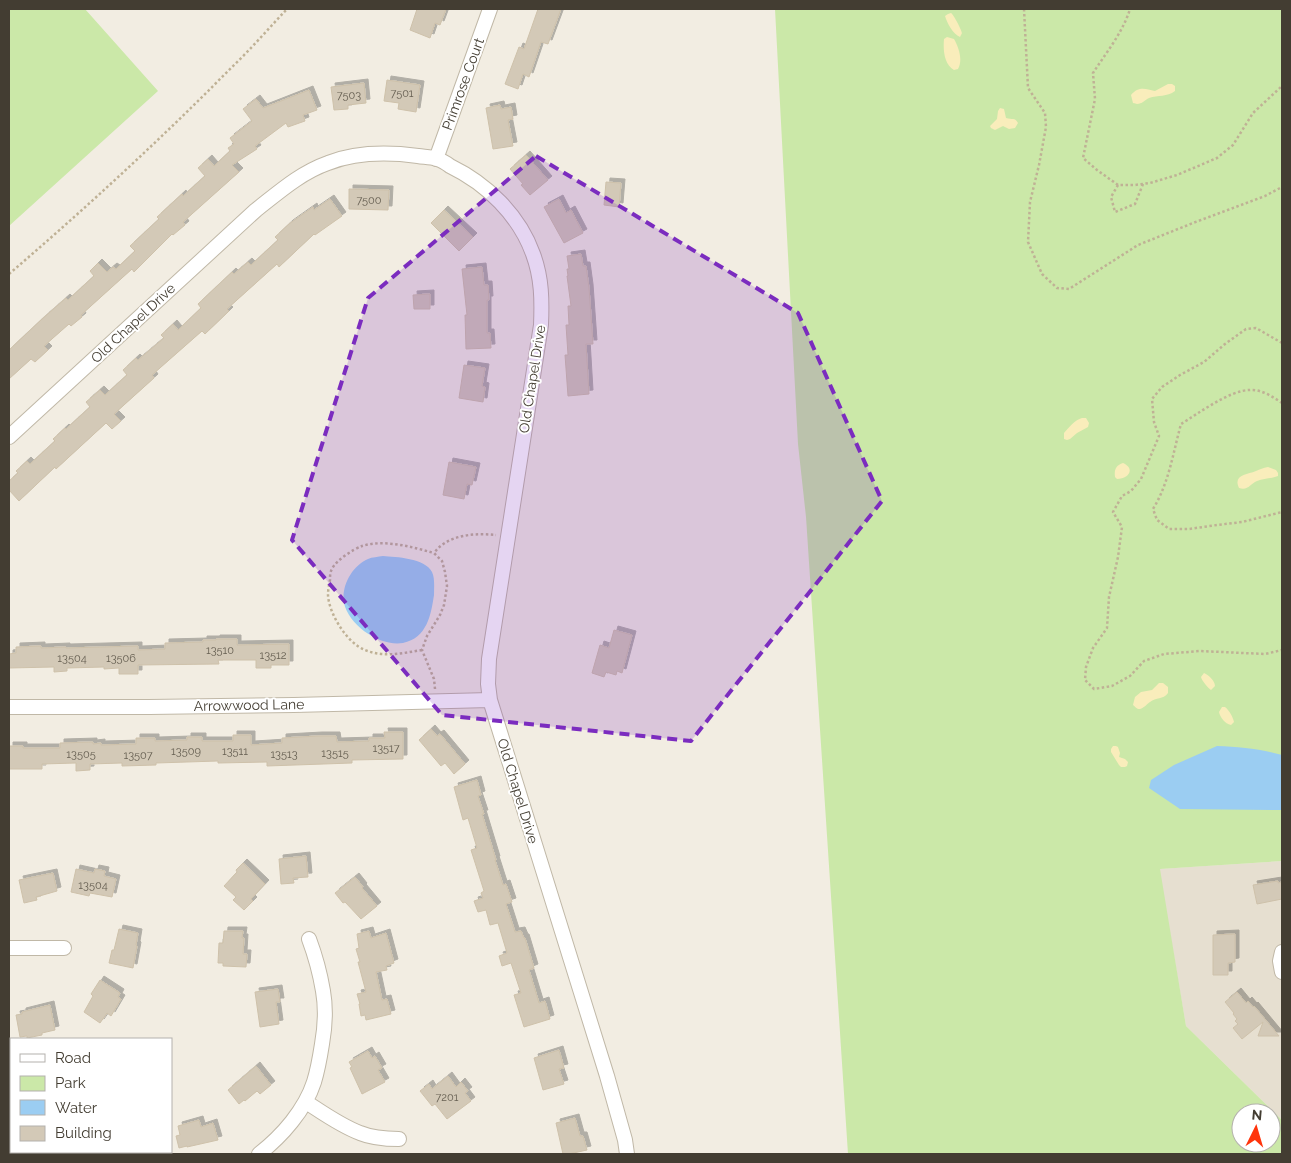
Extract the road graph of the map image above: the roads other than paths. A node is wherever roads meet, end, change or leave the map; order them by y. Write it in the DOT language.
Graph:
graph roads {
  1 [pos="490,9"];
  2 [pos="436,158"];
  3 [pos="9,437"];
  4 [pos="490,700"];
  5 [pos="9,707"];
  6 [pos="309,939"];
  7 [pos="9,948"];
  8 [pos="64,948"];
  9 [pos="1282,952"];
  10 [pos="1282,972"];
  11 [pos="306,1102"];
  12 [pos="398,1139"];
  13 [pos="259,1154"];
  14 [pos="627,1154"];
  1 -- 2 [label="street, Primrose Court"];
  2 -- 3 [label="street, Old Chapel Drive"];
  2 -- 4 [label="street, Old Chapel Drive"];
  4 -- 5 [label="street, Arrowwood Lane"];
  4 -- 14 [label="street, Old Chapel Drive"];
  6 -- 11 [label="street"];
  7 -- 8 [label="street"];
  9 -- 10 [label="street"];
  11 -- 12 [label="street"];
  11 -- 13 [label="street"];
}
